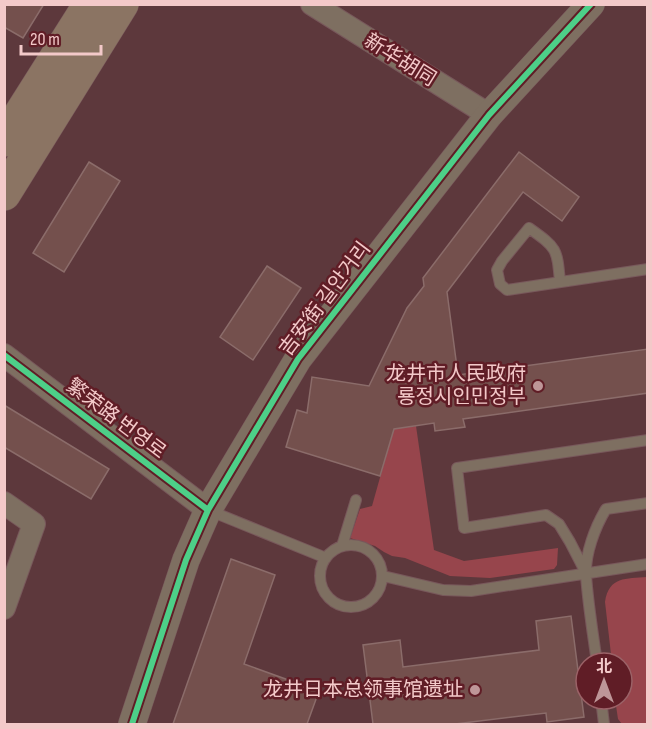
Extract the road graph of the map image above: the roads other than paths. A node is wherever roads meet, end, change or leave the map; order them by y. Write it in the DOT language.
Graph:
graph roads {
  1 [pos="90,4"];
  2 [pos="122,4"];
  3 [pos="312,4"];
  4 [pos="591,4"];
  5 [pos="489,115"];
  6 [pos="4,140"];
  7 [pos="4,194"];
  8 [pos="648,269"];
  9 [pos="560,282"];
  10 [pos="4,355"];
  11 [pos="648,440"];
  12 [pos="357,500"];
  13 [pos="648,502"];
  14 [pos="4,503"];
  15 [pos="208,510"];
  16 [pos="342,546"];
  17 [pos="326,558"];
  18 [pos="648,564"];
  19 [pos="586,573"];
  20 [pos="382,576"];
  21 [pos="4,608"];
  22 [pos="596,651"];
  23 [pos="132,724"];
  1 -- 6 [label="main road"];
  2 -- 7 [label="main road"];
  3 -- 5 [label="street, 新华胡同"];
  4 -- 5 [label="street, 吉安街 길안거리"];
  5 -- 15 [label="street, 吉安街 길안거리"];
  8 -- 9 [label="lane"];
  9 -- 9 [label="lane"];
  10 -- 15 [label="street, 繁荣路 번영로"];
  11 -- 19 [label="lane"];
  12 -- 16 [label="lane"];
  13 -- 19 [label="lane"];
  14 -- 21 [label="street"];
  15 -- 17 [label="lane"];
  15 -- 23 [label="street, 吉安街 길안거리"];
  16 -- 17 [label="lane"];
  16 -- 20 [label="lane"];
  17 -- 20 [label="lane"];
  18 -- 19 [label="lane"];
  19 -- 20 [label="lane"];
  19 -- 22 [label="lane"];
}
